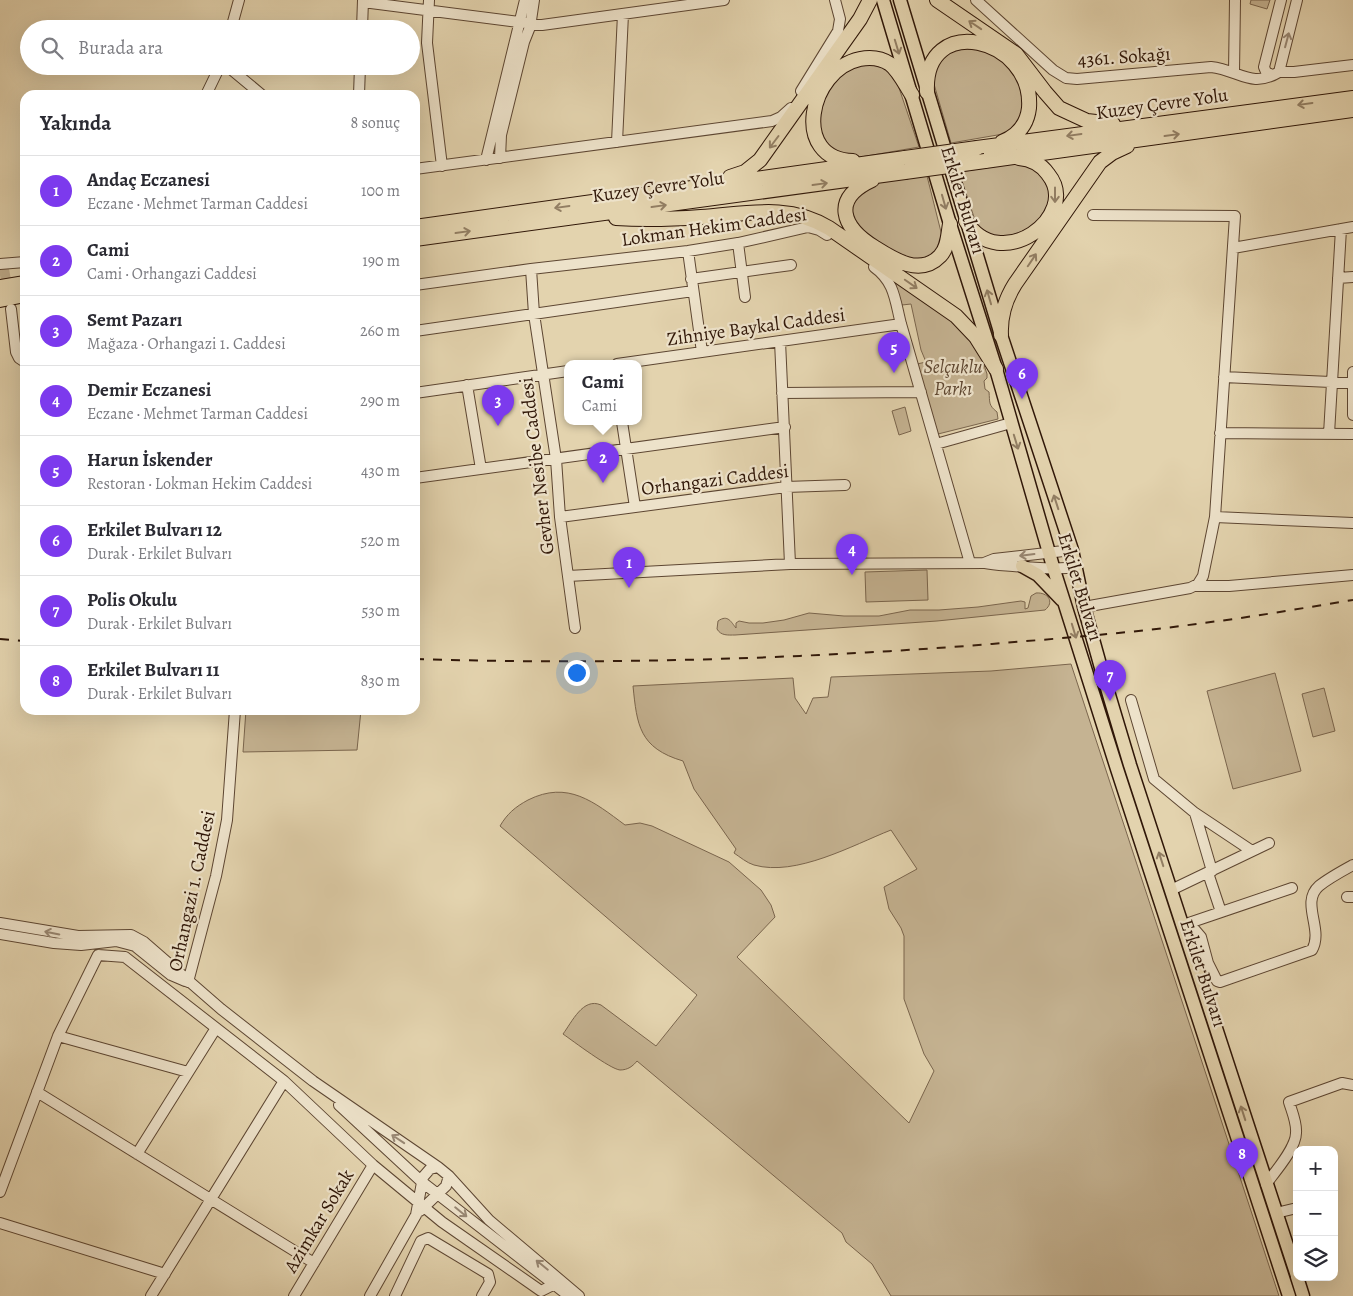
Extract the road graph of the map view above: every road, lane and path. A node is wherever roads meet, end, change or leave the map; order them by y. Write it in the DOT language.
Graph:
graph roads {
  1 [pos="239,0"];
  2 [pos="525,0"];
  3 [pos="534,0"];
  4 [pos="724,0"];
  5 [pos="835,0"];
  6 [pos="870,0"];
  7 [pos="884,0"];
  8 [pos="900,0"];
  9 [pos="937,0"];
  10 [pos="976,0"];
  11 [pos="1235,0"];
  12 [pos="1281,0"];
  13 [pos="1298,0"];
  14 [pos="363,1"];
  15 [pos="667,4"];
  16 [pos="429,5"];
  17 [pos="623,14"];
  18 [pos="233,20"];
  19 [pos="362,20"];
  20 [pos="519,21"];
  21 [pos="531,23"];
  22 [pos="1353,65"];
  23 [pos="1234,73"];
  24 [pos="1274,73"];
  25 [pos="216,75"];
  26 [pos="238,75"];
  27 [pos="360,75"];
  28 [pos="208,90"];
  29 [pos="256,90"];
  30 [pos="359,90"];
  31 [pos="927,92"];
  32 [pos="912,96"];
  33 [pos="1353,98"];
  34 [pos="1353,110"];
  35 [pos="1161,124"];
  36 [pos="1142,139"];
  37 [pos="617,142"];
  38 [pos="977,148"];
  39 [pos="500,158"];
  40 [pos="1010,158"];
  41 [pos="486,160"];
  42 [pos="883,161"];
  43 [pos="905,165"];
  44 [pos="442,166"];
  45 [pos="420,168"];
  46 [pos="882,175"];
  47 [pos="634,196"];
  48 [pos="1093,215"];
  49 [pos="586,216"];
  50 [pos="966,220"];
  51 [pos="950,224"];
  52 [pos="420,226"];
  53 [pos="1353,227"];
  54 [pos="1341,229"];
  55 [pos="420,238"];
  56 [pos="738,243"];
  57 [pos="1233,248"];
  58 [pos="688,251"];
  59 [pos="20,263"];
  60 [pos="2,265"];
  61 [pos="791,265"];
  62 [pos="530,269"];
  63 [pos="742,272"];
  64 [pos="1353,277"];
  65 [pos="1338,278"];
  66 [pos="691,279"];
  67 [pos="20,284"];
  68 [pos="420,284"];
  69 [pos="0,287"];
  70 [pos="693,292"];
  71 [pos="20,297"];
  72 [pos="745,297"];
  73 [pos="0,300"];
  74 [pos="11,310"];
  75 [pos="534,314"];
  76 [pos="900,324"];
  77 [pos="420,330"];
  78 [pos="1000,335"];
  79 [pos="780,341"];
  80 [pos="702,352"];
  81 [pos="20,359"];
  82 [pos="642,360"];
  83 [pos="996,369"];
  84 [pos="564,372"];
  85 [pos="1353,372"];
  86 [pos="544,374"];
  87 [pos="1224,377"];
  88 [pos="1332,382"];
  89 [pos="1353,383"];
  90 [pos="468,385"];
  91 [pos="420,392"];
  92 [pos="921,392"];
  93 [pos="782,393"];
  94 [pos="1353,415"];
  95 [pos="1011,423"];
  96 [pos="622,425"];
  97 [pos="785,427"];
  98 [pos="1220,433"];
  99 [pos="1329,434"];
  100 [pos="1353,434"];
  101 [pos="936,444"];
  102 [pos="626,448"];
  103 [pos="556,459"];
  104 [pos="481,469"];
  105 [pos="420,477"];
  106 [pos="845,485"];
  107 [pos="786,488"];
  108 [pos="635,507"];
  109 [pos="560,517"];
  110 [pos="1215,517"];
  111 [pos="1353,523"];
  112 [pos="1072,550"];
  113 [pos="1049,552"];
  114 [pos="970,563"];
  115 [pos="984,563"];
  116 [pos="790,564"];
  117 [pos="1022,566"];
  118 [pos="1076,567"];
  119 [pos="1054,570"];
  120 [pos="1353,575"];
  121 [pos="568,576"];
  122 [pos="1196,586"];
  123 [pos="1065,602"];
  124 [pos="1084,607"];
  125 [pos="575,628"];
  126 [pos="1131,700"];
  127 [pos="235,715"];
  128 [pos="1195,813"];
  129 [pos="1269,843"];
  130 [pos="1252,851"];
  131 [pos="1353,865"];
  132 [pos="1210,872"];
  133 [pos="1292,888"];
  134 [pos="1171,890"];
  135 [pos="1221,912"];
  136 [pos="0,923"];
  137 [pos="1186,924"];
  138 [pos="0,934"];
  139 [pos="188,982"];
  140 [pos="216,1028"];
  141 [pos="58,1036"];
  142 [pos="188,1072"];
  143 [pos="284,1081"];
  144 [pos="313,1081"];
  145 [pos="1353,1085"];
  146 [pos="37,1092"];
  147 [pos="137,1154"];
  148 [pos="373,1165"];
  149 [pos="438,1167"];
  150 [pos="449,1176"];
  151 [pos="422,1182"];
  152 [pos="1266,1184"];
  153 [pos="0,1192"];
  154 [pos="438,1194"];
  155 [pos="211,1200"];
  156 [pos="421,1205"];
  157 [pos="1293,1209"];
  158 [pos="1276,1213"];
  159 [pos="0,1223"];
  160 [pos="314,1263"];
  161 [pos="1293,1265"];
  162 [pos="165,1274"];
  163 [pos="1298,1281"];
  164 [pos="553,1285"];
  165 [pos="151,1296"];
  166 [pos="294,1296"];
  167 [pos="370,1296"];
  168 [pos="395,1296"];
  169 [pos="482,1296"];
  170 [pos="568,1296"];
  171 [pos="579,1296"];
  172 [pos="1289,1296"];
  173 [pos="1303,1296"];
  1 -- 18 [label="street"];
  2 -- 20 [label="street"];
  3 -- 21 [label="street"];
  4 -- 15 [label="street"];
  5 -- 37 [label="street"];
  6 -- 47 [label="highway, one-way"];
  7 -- 32 [label="main road, Erkilet Bulvarı, one-way"];
  8 -- 31 [label="main road, Erkilet Bulvarı"];
  35 -- 9 [label="highway, one-way"];
  10 -- 23 [label="street, 4361. Sokağı"];
  11 -- 23 [label="street"];
  12 -- 24 [label="street"];
  24 -- 13 [label="street, one-way"];
  14 -- 16 [label="street"];
  14 -- 19 [label="street"];
  15 -- 17 [label="street"];
  16 -- 20 [label="street"];
  16 -- 44 [label="street"];
  17 -- 21 [label="street"];
  17 -- 37 [label="street"];
  20 -- 21 [label="street"];
  20 -- 41 [label="street"];
  21 -- 39 [label="street"];
  22 -- 24 [label="street, 4361. Sokağı"];
  23 -- 24 [label="street, 4361. Sokağı"];
  25 -- 28 [label="street"];
  26 -- 29 [label="street"];
  27 -- 30 [label="street"];
  31 -- 38 [label="highway"];
  31 -- 50 [label="main road, Erkilet Bulvarı"];
  32 -- 42 [label="highway"];
  32 -- 51 [label="main road, Erkilet Bulvarı, one-way"];
  33 -- 35 [label="highway, Kuzey Çevre Yolu, one-way"];
  36 -- 34 [label="highway, Kuzey Çevre Yolu, one-way"];
  35 -- 38 [label="highway, Kuzey Çevre Yolu, one-way"];
  36 -- 40 [label="highway, Kuzey Çevre Yolu"];
  78 -- 36 [label="highway, one-way"];
  37 -- 39 [label="street"];
  38 -- 43 [label="highway, bridge"];
  39 -- 41 [label="street"];
  40 -- 43 [label="highway, Kuzey Çevre Yolu, bridge"];
  40 -- 50 [label="highway, one-way"];
  41 -- 44 [label="street"];
  42 -- 43 [label="highway, Kuzey Çevre Yolu"];
  42 -- 47 [label="highway, Kuzey Çevre Yolu"];
  43 -- 46 [label="highway, Kuzey Çevre Yolu"];
  44 -- 45 [label="street"];
  49 -- 46 [label="highway, Kuzey Çevre Yolu, one-way"];
  46 -- 51 [label="highway"];
  47 -- 52 [label="highway, Kuzey Çevre Yolu, one-way"];
  48 -- 57 [label="street"];
  55 -- 49 [label="highway, Kuzey Çevre Yolu, one-way"];
  49 -- 83 [label="highway, one-way"];
  78 -- 50 [label="main road, Erkilet Bulvarı, one-way"];
  51 -- 83 [label="main road, Erkilet Bulvarı"];
  53 -- 54 [label="street"];
  54 -- 57 [label="street"];
  54 -- 65 [label="street"];
  56 -- 58 [label="street, Lokman Hekim Caddesi"];
  56 -- 63 [label="street"];
  56 -- 76 [label="street, Lokman Hekim Caddesi"];
  57 -- 87 [label="street"];
  58 -- 62 [label="street, Lokman Hekim Caddesi"];
  58 -- 66 [label="street"];
  59 -- 60 [label="street"];
  61 -- 63 [label="street"];
  62 -- 68 [label="street, Lokman Hekim Caddesi"];
  62 -- 75 [label="street, Gevher Nesibe Caddesi"];
  63 -- 66 [label="street"];
  63 -- 72 [label="street"];
  64 -- 65 [label="street"];
  65 -- 88 [label="street"];
  66 -- 70 [label="street"];
  67 -- 69 [label="highway"];
  70 -- 75 [label="street"];
  70 -- 80 [label="street"];
  71 -- 73 [label="highway"];
  74 -- 81 [label="street"];
  75 -- 77 [label="street"];
  75 -- 86 [label="street, Gevher Nesibe Caddesi"];
  76 -- 79 [label="street, Zihniye Baykal Caddesi"];
  76 -- 92 [label="street, Lokman Hekim Caddesi"];
  112 -- 78 [label="main road, Erkilet Bulvarı, one-way"];
  79 -- 80 [label="street, Zihniye Baykal Caddesi"];
  79 -- 93 [label="street"];
  80 -- 82 [label="street, Zihniye Baykal Caddesi"];
  83 -- 95 [label="main road, Erkilet Bulvarı"];
  84 -- 86 [label="street"];
  85 -- 89 [label="street"];
  86 -- 90 [label="street"];
  86 -- 103 [label="street, Gevher Nesibe Caddesi"];
  87 -- 88 [label="street"];
  87 -- 98 [label="street"];
  88 -- 89 [label="street"];
  88 -- 99 [label="street"];
  89 -- 94 [label="street"];
  90 -- 91 [label="street"];
  90 -- 104 [label="street"];
  92 -- 93 [label="street"];
  92 -- 101 [label="street, Lokman Hekim Caddesi"];
  93 -- 97 [label="street"];
  95 -- 101 [label="street"];
  95 -- 113 [label="main road, Erkilet Bulvarı, one-way"];
  96 -- 102 [label="street"];
  97 -- 102 [label="street"];
  97 -- 107 [label="street"];
  98 -- 99 [label="street"];
  98 -- 110 [label="street"];
  99 -- 100 [label="street"];
  101 -- 114 [label="street, Lokman Hekim Caddesi"];
  102 -- 103 [label="street"];
  102 -- 108 [label="street"];
  103 -- 104 [label="street"];
  103 -- 109 [label="street, Gevher Nesibe Caddesi"];
  104 -- 105 [label="street"];
  106 -- 107 [label="street, Orhangazi Caddesi"];
  107 -- 108 [label="street, Orhangazi Caddesi"];
  107 -- 116 [label="street"];
  108 -- 109 [label="street, Orhangazi Caddesi"];
  109 -- 121 [label="street, Gevher Nesibe Caddesi"];
  110 -- 111 [label="street"];
  110 -- 122 [label="street"];
  112 -- 113 [label="street"];
  112 -- 118 [label="main road, Erkilet Bulvarı"];
  113 -- 115 [label="street, one-way"];
  113 -- 119 [label="main road, Erkilet Bulvarı"];
  114 -- 115 [label="street"];
  114 -- 116 [label="street"];
  115 -- 117 [label="street"];
  116 -- 121 [label="street"];
  117 -- 119 [label="street"];
  117 -- 123 [label="main road"];
  118 -- 119 [label="street"];
  118 -- 124 [label="main road, Erkilet Bulvarı"];
  119 -- 123 [label="main road, Erkilet Bulvarı"];
  120 -- 122 [label="street"];
  121 -- 125 [label="street, Gevher Nesibe Caddesi"];
  122 -- 124 [label="street"];
  123 -- 172 [label="main road, Erkilet Bulvarı, one-way"];
  134 -- 124 [label="main road, Erkilet Bulvarı, one-way"];
  126 -- 128 [label="street"];
  127 -- 139 [label="street, Orhangazi 1. Caddesi"];
  128 -- 130 [label="street"];
  128 -- 132 [label="street"];
  129 -- 130 [label="street"];
  130 -- 132 [label="street"];
  131 -- 137 [label="street"];
  132 -- 134 [label="street"];
  132 -- 135 [label="street"];
  133 -- 135 [label="street"];
  134 -- 137 [label="main road, Erkilet Bulvarı"];
  135 -- 137 [label="street"];
  139 -- 136 [label="street, one-way"];
  152 -- 137 [label="main road, Erkilet Bulvarı, one-way"];
  138 -- 139 [label="street"];
  139 -- 144 [label="street, Orhangazi 1. Caddesi"];
  140 -- 141 [label="street"];
  140 -- 142 [label="street"];
  140 -- 143 [label="street"];
  141 -- 142 [label="street"];
  141 -- 146 [label="street"];
  142 -- 147 [label="street"];
  143 -- 148 [label="street"];
  143 -- 155 [label="street"];
  149 -- 144 [label="street, Orhangazi 1. Caddesi, one-way"];
  144 -- 151 [label="street, Orhangazi 1. Caddesi"];
  145 -- 152 [label="street"];
  146 -- 147 [label="street"];
  146 -- 153 [label="street"];
  147 -- 155 [label="street"];
  148 -- 156 [label="street"];
  148 -- 160 [label="street, Azimkar Sokak"];
  149 -- 150 [label="street"];
  149 -- 151 [label="street"];
  150 -- 154 [label="street"];
  171 -- 150 [label="street, one-way"];
  151 -- 154 [label="street"];
  151 -- 156 [label="street"];
  152 -- 158 [label="main road, Erkilet Bulvarı"];
  154 -- 156 [label="street"];
  154 -- 164 [label="street, one-way"];
  155 -- 160 [label="street"];
  155 -- 162 [label="street"];
  156 -- 164 [label="street"];
  156 -- 167 [label="street"];
  157 -- 158 [label="street"];
  158 -- 161 [label="main road, Erkilet Bulvarı"];
  159 -- 162 [label="street"];
  160 -- 166 [label="street, Azimkar Sokak"];
  162 -- 165 [label="street"];
  163 -- 173 [label="main road, Erkilet Bulvarı"];
  164 -- 170 [label="street"];
  168 -- 169 [label="street"];
}
